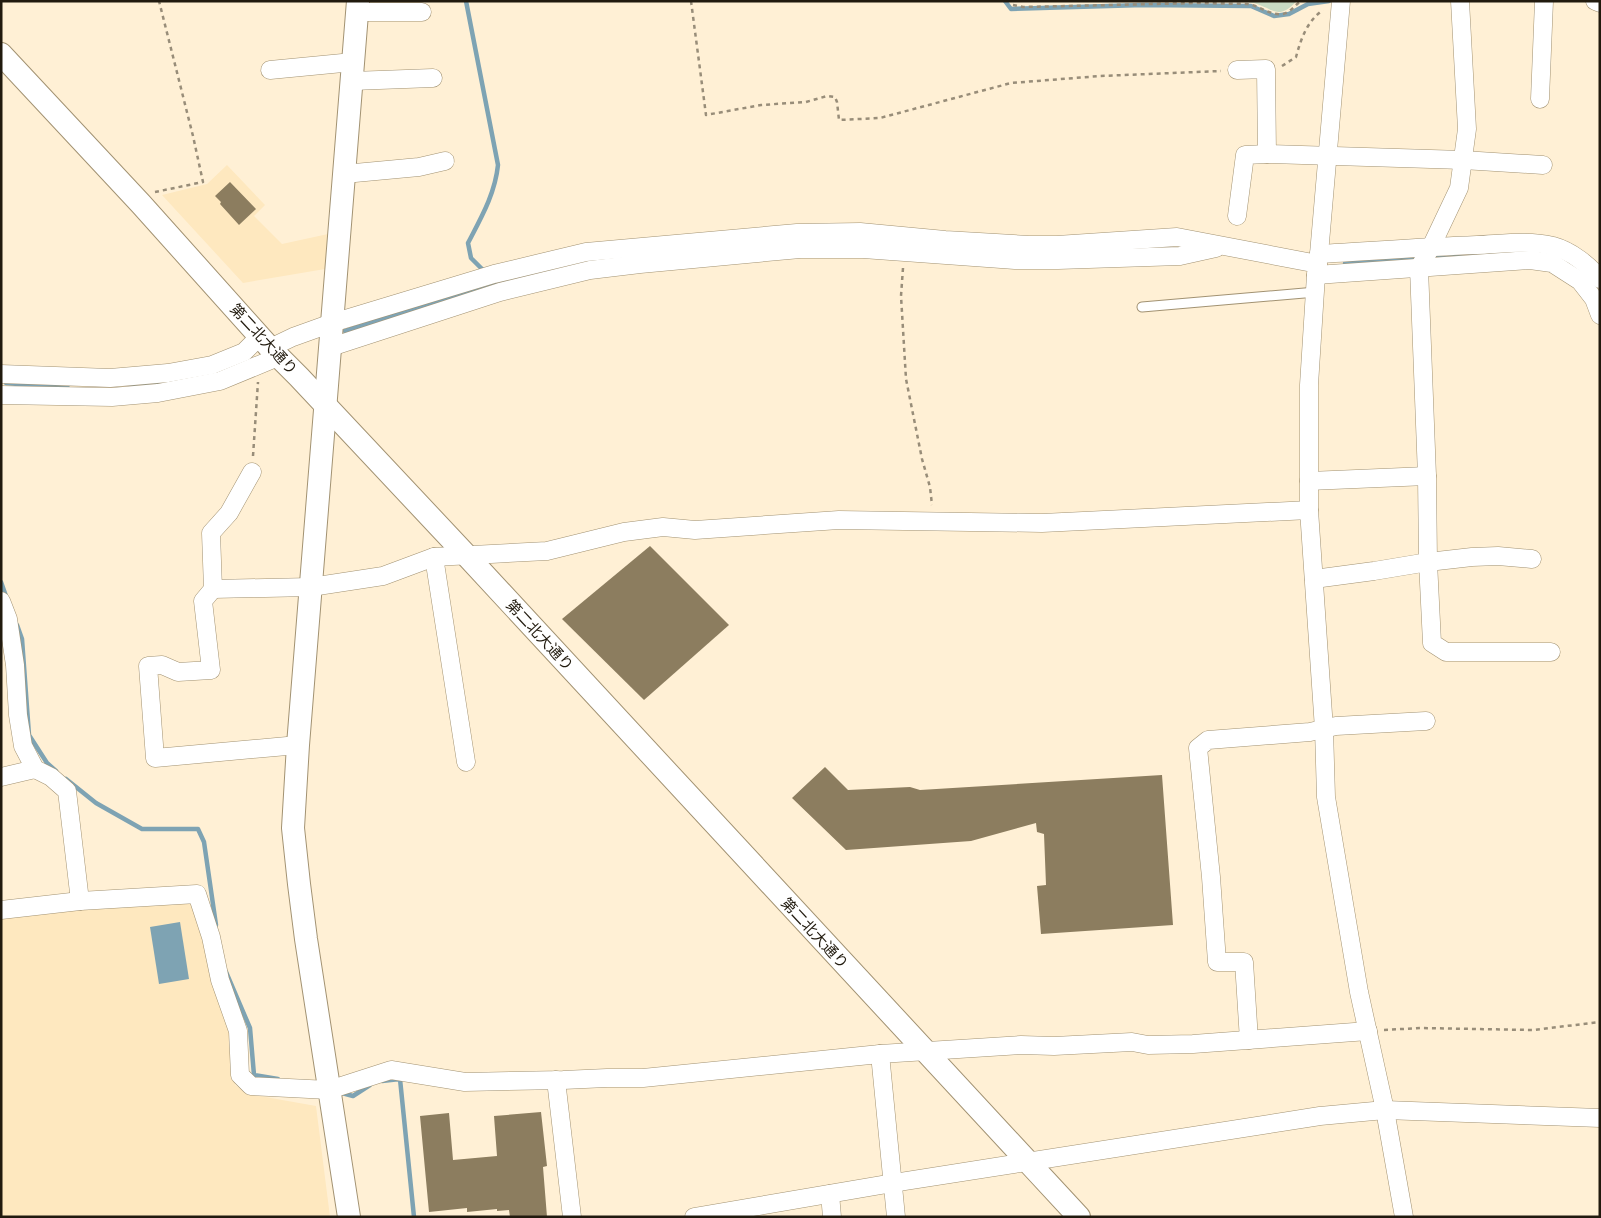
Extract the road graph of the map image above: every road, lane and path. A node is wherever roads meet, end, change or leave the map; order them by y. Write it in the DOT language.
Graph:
graph roads {
  1 [pos="159,1"];
  2 [pos="691,1"];
  3 [pos="1301,1"];
  4 [pos="1460,1"];
  5 [pos="1544,1"];
  6 [pos="1596,1"];
  7 [pos="1344,2"];
  8 [pos="1600,3"];
  9 [pos="1013,5"];
  10 [pos="358,7"];
  11 [pos="422,12"];
  12 [pos="1,54"];
  13 [pos="1266,69"];
  14 [pos="270,70"];
  15 [pos="1237,70"];
  16 [pos="352,72"];
  17 [pos="433,78"];
  18 [pos="1540,99"];
  19 [pos="1267,154"];
  20 [pos="1327,156"];
  21 [pos="1463,160"];
  22 [pos="445,161"];
  23 [pos="1543,165"];
  24 [pos="344,174"];
  25 [pos="141,204"];
  26 [pos="1238,216"];
  27 [pos="798,241"];
  28 [pos="1224,246"];
  29 [pos="1430,247"];
  30 [pos="904,252"];
  31 [pos="1419,268"];
  32 [pos="1317,271"];
  33 [pos="1600,279"];
  34 [pos="1142,307"];
  35 [pos="1600,314"];
  36 [pos="332,323"];
  37 [pos="331,347"];
  38 [pos="267,351"];
  39 [pos="12,385"];
  40 [pos="326,407"];
  41 [pos="252,472"];
  42 [pos="1427,476"];
  43 [pos="1309,482"];
  44 [pos="1309,510"];
  45 [pos="934,521"];
  46 [pos="467,556"];
  47 [pos="434,557"];
  48 [pos="1532,559"];
  49 [pos="1428,562"];
  50 [pos="1314,579"];
  51 [pos="311,587"];
  52 [pos="213,589"];
  53 [pos="1,601"];
  54 [pos="1551,652"];
  55 [pos="1426,721"];
  56 [pos="1324,729"];
  57 [pos="298,745"];
  58 [pos="466,762"];
  59 [pos="35,769"];
  60 [pos="1,777"];
  61 [pos="80,901"];
  62 [pos="1,910"];
  63 [pos="1600,1022"];
  64 [pos="1368,1031"];
  65 [pos="1249,1040"];
  66 [pos="926,1052"];
  67 [pos="880,1054"];
  68 [pos="556,1080"];
  69 [pos="328,1090"];
  70 [pos="1386,1110"];
  71 [pos="1600,1118"];
  72 [pos="1029,1163"];
  73 [pos="894,1184"];
  74 [pos="830,1194"];
  75 [pos="775,1210"];
  76 [pos="349,1217"];
  77 [pos="572,1217"];
  78 [pos="694,1217"];
  79 [pos="832,1217"];
  80 [pos="896,1217"];
  81 [pos="1079,1217"];
  82 [pos="1404,1217"];
  1 -- 25 [label="path"];
  2 -- 15 [label="path"];
  3 -- 9 [label="path"];
  4 -- 21 [label="street"];
  5 -- 18 [label="street"];
  6 -- 8 [label="street"];
  7 -- 13 [label="path"];
  7 -- 20 [label="street"];
  10 -- 11 [label="street"];
  10 -- 16 [label="street"];
  12 -- 25 [label="street, 第二北大通り"];
  13 -- 15 [label="street"];
  13 -- 19 [label="street"];
  14 -- 16 [label="street"];
  16 -- 17 [label="street"];
  16 -- 24 [label="street"];
  19 -- 20 [label="street"];
  19 -- 26 [label="street"];
  20 -- 21 [label="street"];
  20 -- 32 [label="street"];
  21 -- 23 [label="street"];
  21 -- 29 [label="street"];
  22 -- 24 [label="street"];
  24 -- 36 [label="street"];
  25 -- 38 [label="street, 第二北大通り"];
  27 -- 28 [label="street"];
  27 -- 30 [label="street"];
  27 -- 36 [label="street"];
  27 -- 37 [label="street"];
  28 -- 30 [label="street"];
  28 -- 32 [label="street"];
  29 -- 31 [label="street"];
  29 -- 32 [label="street"];
  29 -- 33 [label="street"];
  30 -- 45 [label="path"];
  31 -- 32 [label="street"];
  31 -- 35 [label="street"];
  31 -- 42 [label="street"];
  32 -- 34 [label="lane"];
  32 -- 43 [label="street"];
  36 -- 37 [label="street"];
  36 -- 38 [label="street"];
  37 -- 40 [label="street"];
  38 -- 39 [label="street"];
  38 -- 39 [label="street"];
  38 -- 40 [label="street, 第二北大通り"];
  38 -- 41 [label="path"];
  40 -- 46 [label="street, 第二北大通り"];
  40 -- 51 [label="street"];
  41 -- 52 [label="street"];
  42 -- 43 [label="street"];
  42 -- 49 [label="street"];
  43 -- 44 [label="street"];
  44 -- 45 [label="street"];
  44 -- 50 [label="street"];
  45 -- 46 [label="street"];
  46 -- 47 [label="street"];
  46 -- 66 [label="street, 第二北大通り"];
  47 -- 51 [label="street"];
  47 -- 58 [label="street"];
  48 -- 49 [label="street"];
  49 -- 50 [label="street"];
  49 -- 54 [label="street"];
  50 -- 56 [label="street"];
  51 -- 52 [label="street"];
  51 -- 57 [label="street"];
  52 -- 57 [label="street"];
  53 -- 59 [label="street"];
  55 -- 56 [label="street"];
  56 -- 64 [label="street"];
  56 -- 65 [label="street"];
  57 -- 69 [label="street"];
  59 -- 60 [label="street"];
  59 -- 61 [label="street"];
  61 -- 62 [label="street"];
  61 -- 69 [label="street"];
  63 -- 64 [label="path"];
  64 -- 65 [label="street"];
  64 -- 70 [label="street"];
  65 -- 66 [label="street"];
  66 -- 67 [label="street"];
  66 -- 72 [label="street, 第二北大通り"];
  67 -- 68 [label="street"];
  67 -- 73 [label="street"];
  68 -- 69 [label="street"];
  68 -- 77 [label="street"];
  69 -- 76 [label="street"];
  70 -- 71 [label="street"];
  70 -- 72 [label="street"];
  70 -- 82 [label="street"];
  72 -- 73 [label="street"];
  72 -- 81 [label="street, 第二北大通り"];
  73 -- 74 [label="street"];
  73 -- 80 [label="street"];
  74 -- 75 [label="street"];
  74 -- 79 [label="street"];
  75 -- 78 [label="street"];
}
